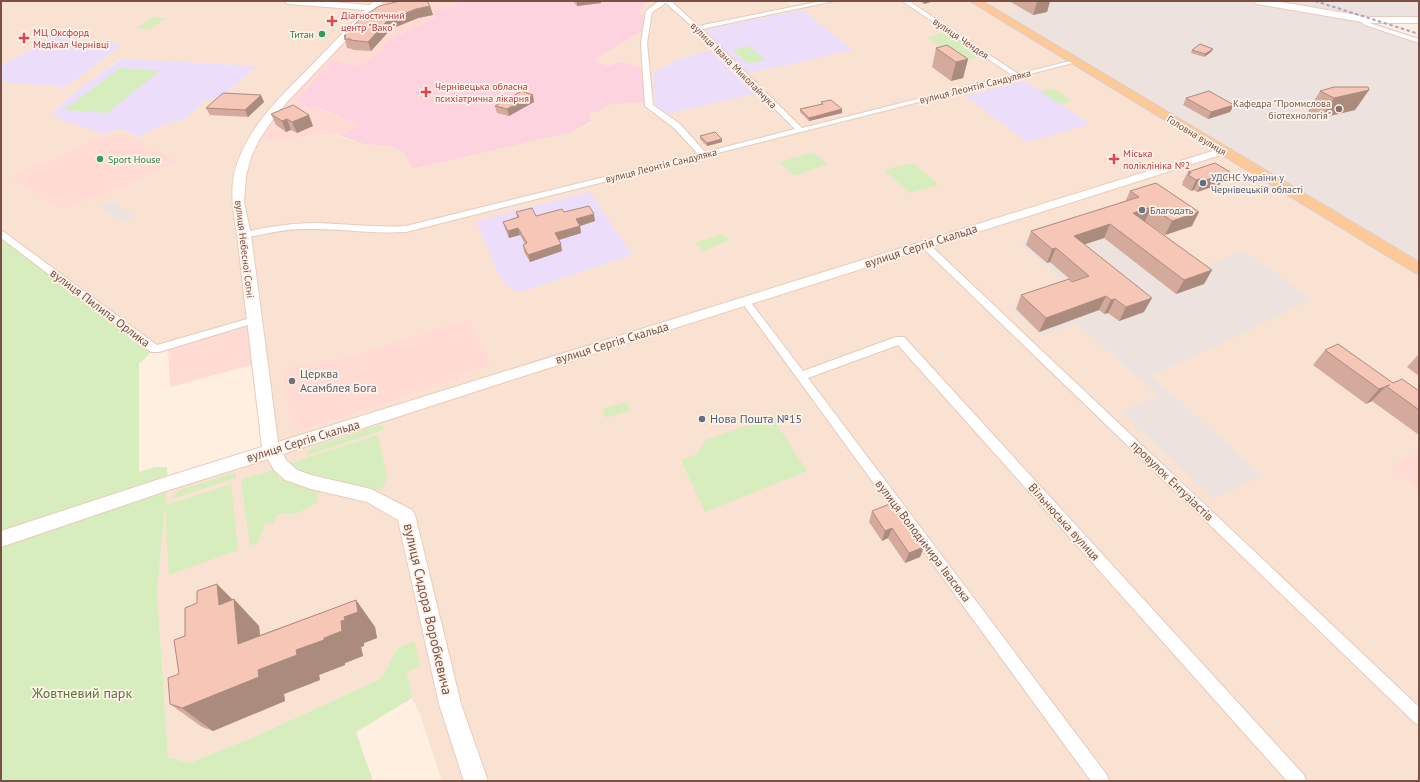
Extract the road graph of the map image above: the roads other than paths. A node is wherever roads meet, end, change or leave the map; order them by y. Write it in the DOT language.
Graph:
graph roads {
  1 [pos="288,1"];
  2 [pos="343,1"];
  3 [pos="403,1"];
  4 [pos="422,1"];
  5 [pos="668,1"];
  6 [pos="831,1"];
  7 [pos="905,1"];
  8 [pos="975,1"];
  9 [pos="1257,1"];
  10 [pos="376,4"];
  11 [pos="1360,19"];
  12 [pos="1419,20"];
  13 [pos="697,28"];
  14 [pos="1419,41"];
  15 [pos="1074,62"];
  16 [pos="1017,76"];
  17 [pos="800,130"];
  18 [pos="1223,151"];
  19 [pos="703,154"];
  20 [pos="1,234"];
  21 [pos="244,235"];
  22 [pos="925,245"];
  23 [pos="1419,269"];
  24 [pos="746,302"];
  25 [pos="254,320"];
  26 [pos="801,376"];
  27 [pos="271,450"];
  28 [pos="1,539"];
  29 [pos="1419,717"];
  30 [pos="476,781"];
  31 [pos="1101,781"];
  32 [pos="1298,781"];
  1 -- 10 [label="main road"];
  2 -- 10 [label="main road"];
  3 -- 10 [label="main road"];
  4 -- 10 [label="main road"];
  5 -- 13 [label="street, вулиця Івана Миколайчука"];
  5 -- 19 [label="street"];
  6 -- 13 [label="street"];
  7 -- 16 [label="street, вулиця Чендея"];
  8 -- 15 [label="main road, Головна вулиця"];
  9 -- 11 [label="main road"];
  10 -- 21 [label="main road, вулиця Небесної Сотні"];
  11 -- 12 [label="main road"];
  11 -- 14 [label="street"];
  13 -- 17 [label="street, вулиця Івана Миколайчука"];
  15 -- 16 [label="street, вулиця Леонтія Сандуляка"];
  15 -- 18 [label="main road, Головна вулиця"];
  16 -- 17 [label="street, вулиця Леонтія Сандуляка"];
  17 -- 19 [label="street, вулиця Леонтія Сандуляка"];
  18 -- 22 [label="main road, вулиця Сергія Скальда"];
  18 -- 23 [label="main road, Головна вулиця"];
  19 -- 21 [label="street, вулиця Леонтія Сандуляка"];
  20 -- 25 [label="street, вулиця Пилипа Орлика"];
  21 -- 25 [label="main road, вулиця Небесної Сотні"];
  22 -- 24 [label="main road, вулиця Сергія Скальда"];
  22 -- 29 [label="street, провулок Ентузіастів"];
  24 -- 26 [label="street, вулиця Володимира Івасюка"];
  24 -- 27 [label="main road, вулиця Сергія Скальда"];
  25 -- 27 [label="main road, вулиця Небесної Сотні"];
  26 -- 31 [label="street, вулиця Володимира Івасюка"];
  26 -- 32 [label="street, Вільнюська вулиця"];
  27 -- 28 [label="main road, вулиця Сергія Скальда"];
  27 -- 30 [label="main road, вулиця Сидора Воробкевича"];
}
